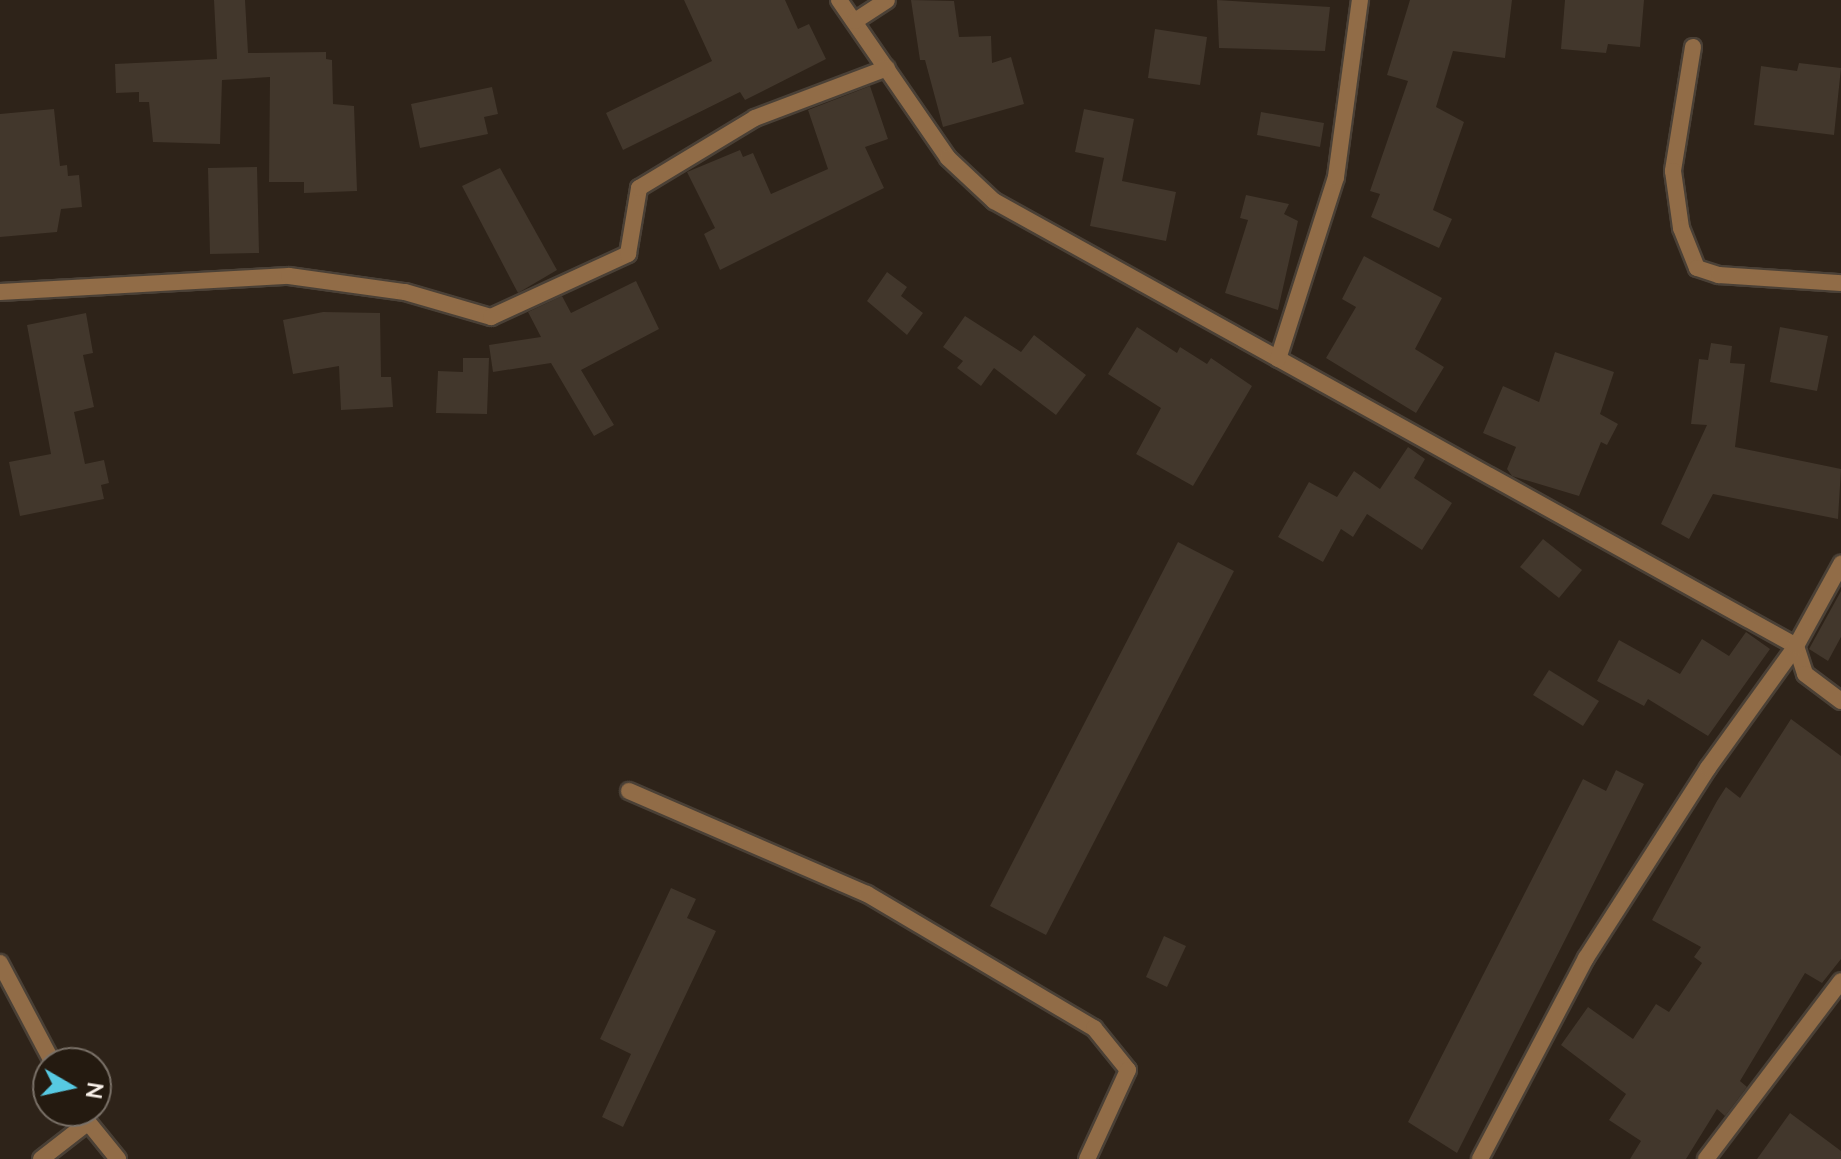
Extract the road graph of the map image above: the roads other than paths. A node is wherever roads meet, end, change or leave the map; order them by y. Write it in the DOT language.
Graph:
graph roads {
  1 [pos="839,0"];
  2 [pos="887,0"];
  3 [pos="1360,0"];
  4 [pos="855,21"];
  5 [pos="1693,47"];
  6 [pos="887,68"];
  7 [pos="1841,283"];
  8 [pos="0,292"];
  9 [pos="1278,359"];
  10 [pos="1841,564"];
  11 [pos="1796,646"];
  12 [pos="1805,674"];
  13 [pos="1770,678"];
  14 [pos="1841,701"];
  15 [pos="629,791"];
  16 [pos="0,963"];
  17 [pos="1841,981"];
  18 [pos="45,1047"];
  19 [pos="73,1127"];
  20 [pos="90,1127"];
  21 [pos="41,1159"];
  22 [pos="118,1159"];
  23 [pos="1087,1159"];
  24 [pos="1480,1159"];
  25 [pos="1706,1159"];
  1 -- 4 [label="street"];
  2 -- 4 [label="street"];
  3 -- 9 [label="street"];
  4 -- 6 [label="street"];
  5 -- 7 [label="street"];
  6 -- 8 [label="street"];
  6 -- 9 [label="street"];
  9 -- 11 [label="street"];
  10 -- 11 [label="street"];
  11 -- 12 [label="street"];
  11 -- 13 [label="street"];
  12 -- 13 [label="street"];
  12 -- 14 [label="street"];
  13 -- 24 [label="street"];
  15 -- 23 [label="street"];
  16 -- 18 [label="street"];
  17 -- 25 [label="street"];
  19 -- 21 [label="street"];
  20 -- 22 [label="street"];
}
